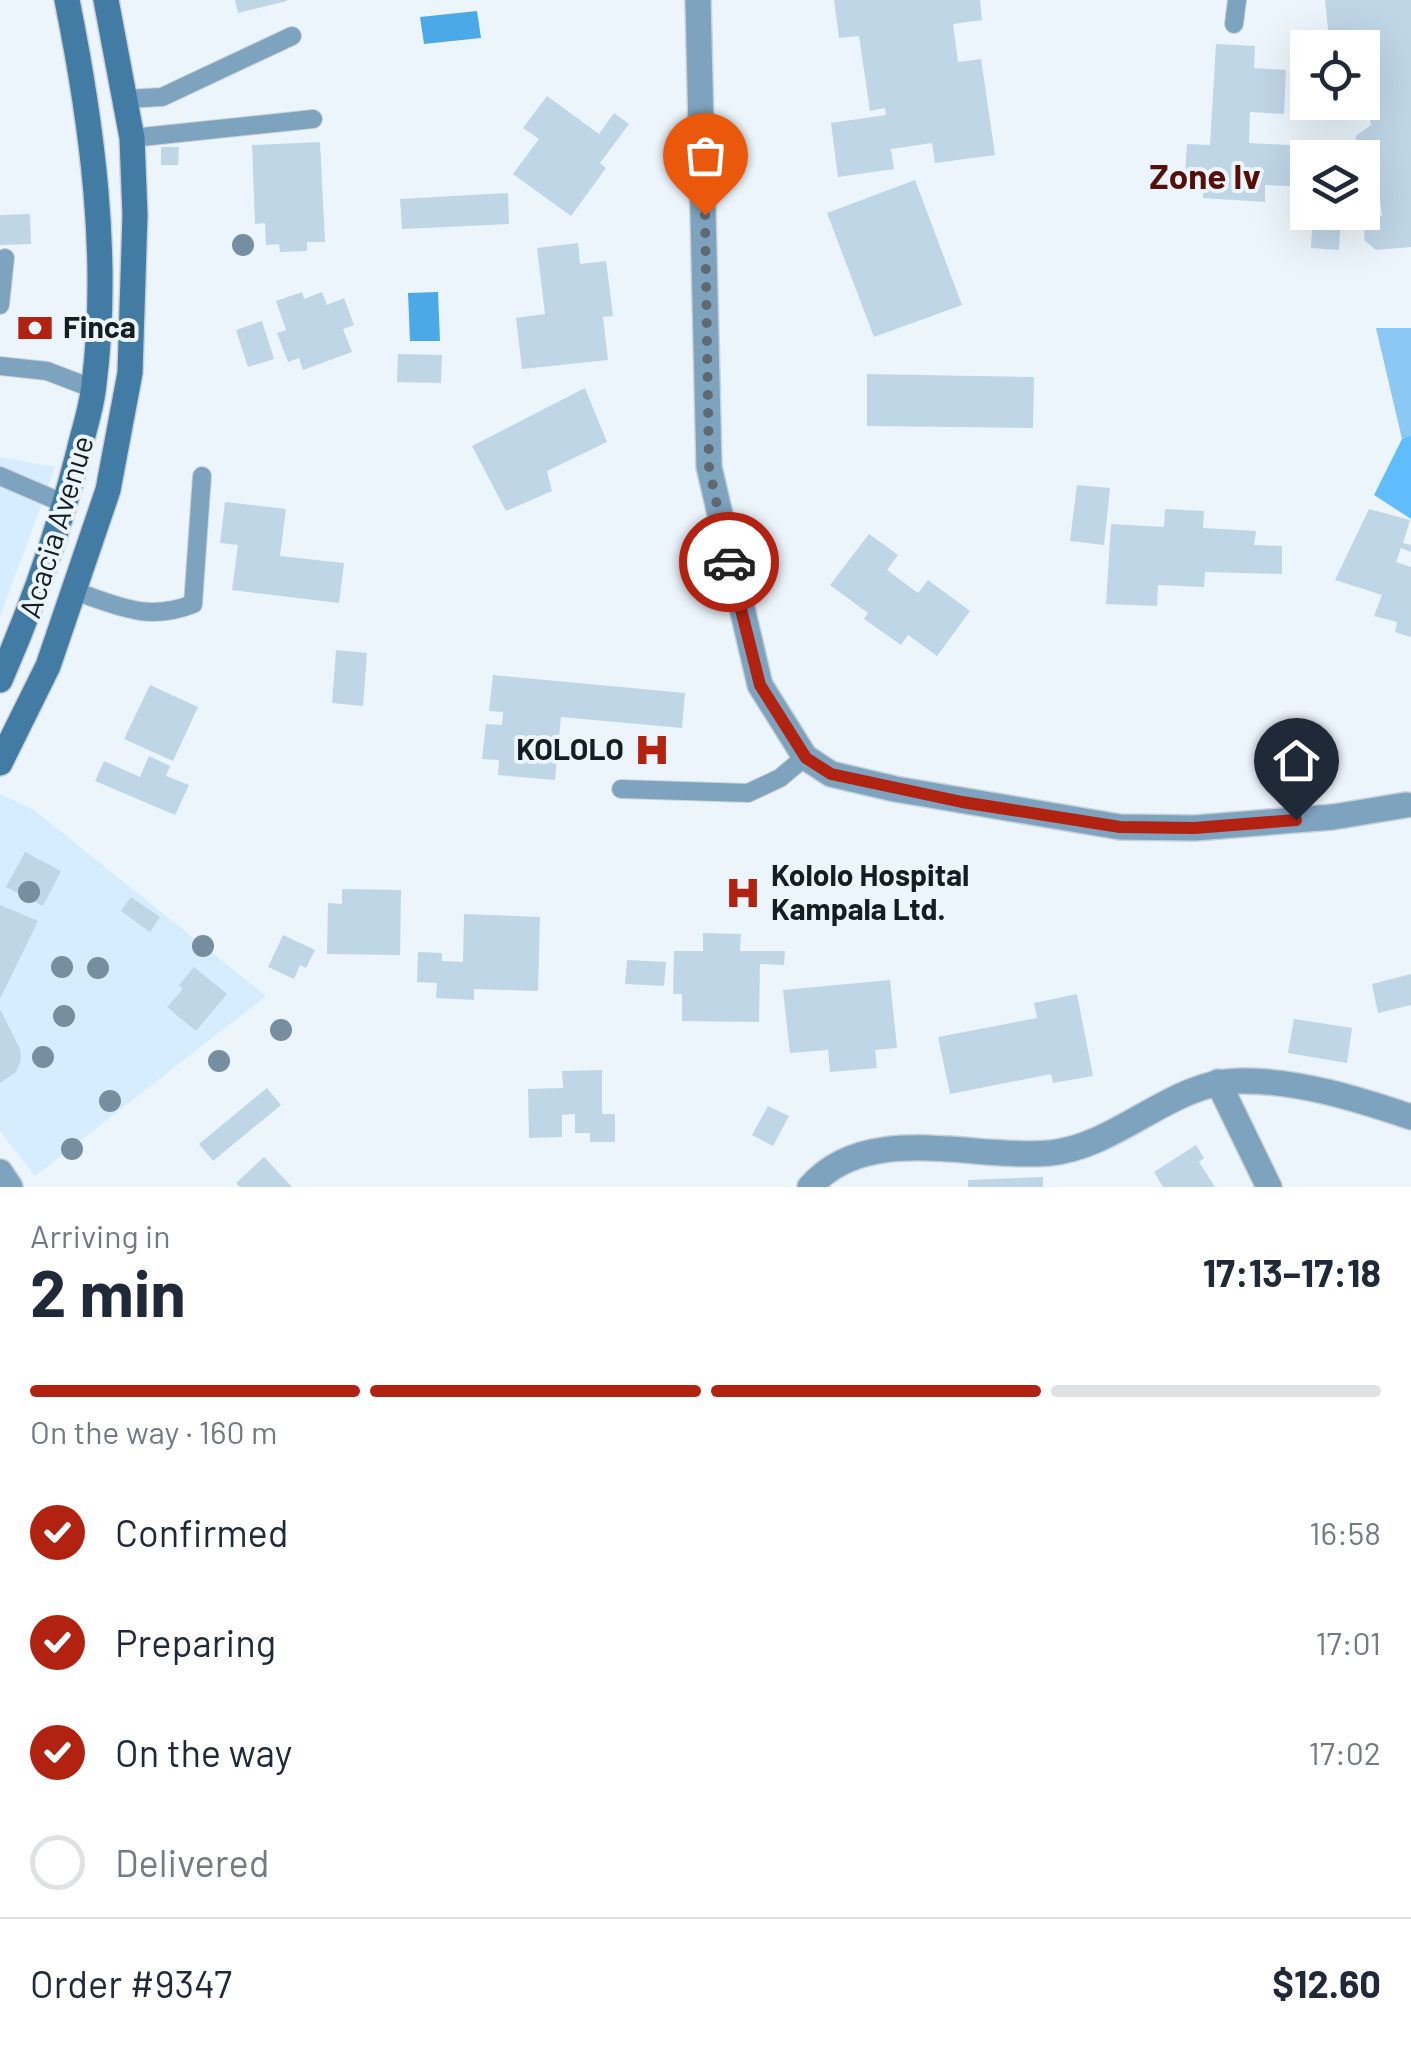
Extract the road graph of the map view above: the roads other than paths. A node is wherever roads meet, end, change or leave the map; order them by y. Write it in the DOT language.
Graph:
graph roads {
  1 [pos="67,0"];
  2 [pos="106,0"];
  3 [pos="698,0"];
  4 [pos="1236,0"];
  5 [pos="1234,24"];
  6 [pos="292,36"];
  7 [pos="126,99"];
  8 [pos="313,119"];
  9 [pos="132,138"];
  10 [pos="6,258"];
  11 [pos="0,306"];
  12 [pos="0,366"];
  13 [pos="94,389"];
  14 [pos="0,476"];
  15 [pos="202,476"];
  16 [pos="66,504"];
  17 [pos="74,591"];
  18 [pos="0,680"];
  19 [pos="806,758"];
  20 [pos="0,763"];
  21 [pos="621,789"];
  22 [pos="1406,805"];
  23 [pos="1218,1082"];
  24 [pos="1411,1116"];
  25 [pos="0,1172"];
  26 [pos="10,1187"];
  27 [pos="810,1187"];
  28 [pos="1269,1187"];
  1 -- 13 [label="main road, Acacia Avenue"];
  2 -- 7 [label="main road, Acacia Avenue"];
  3 -- 19 [label="street"];
  4 -- 5 [label="lane"];
  6 -- 7 [label="lane"];
  7 -- 9 [label="main road, Acacia Avenue"];
  8 -- 9 [label="lane"];
  9 -- 17 [label="main road, Acacia Avenue"];
  10 -- 11 [label="lane"];
  12 -- 13 [label="lane"];
  13 -- 16 [label="main road, Acacia Avenue"];
  14 -- 16 [label="lane"];
  15 -- 17 [label="lane"];
  16 -- 18 [label="main road, Acacia Avenue"];
  17 -- 20 [label="main road, Acacia Avenue"];
  19 -- 21 [label="lane"];
  19 -- 22 [label="street"];
  23 -- 24 [label="street"];
  23 -- 27 [label="street"];
  23 -- 28 [label="street"];
  25 -- 26 [label="street"];
}
